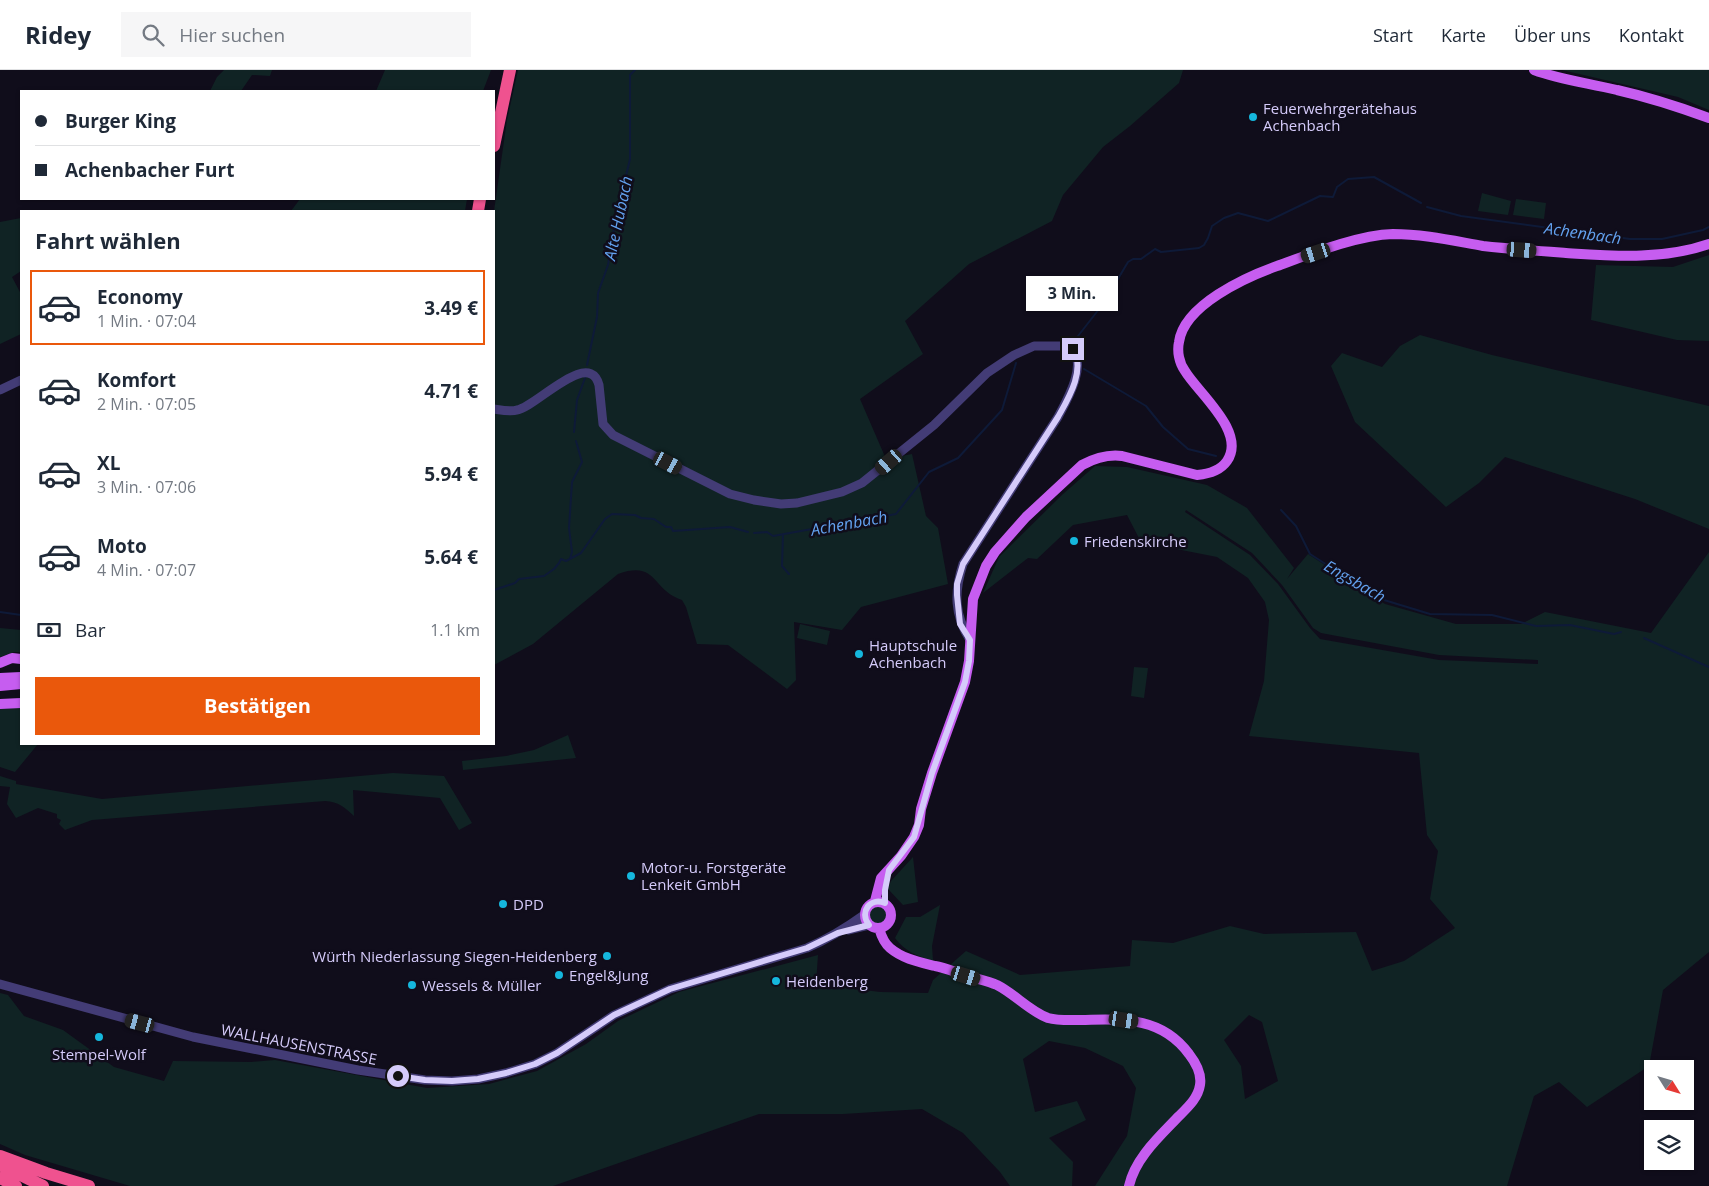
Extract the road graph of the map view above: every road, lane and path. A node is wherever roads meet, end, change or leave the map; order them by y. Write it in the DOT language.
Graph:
graph roads {
  1 [pos="1534,70"];
  2 [pos="505,73"];
  3 [pos="495,110"];
  4 [pos="1709,118"];
  5 [pos="495,140"];
  6 [pos="1709,244"];
  7 [pos="20,380"];
  8 [pos="0,390"];
  9 [pos="495,409"];
  10 [pos="970,640"];
  11 [pos="20,658"];
  12 [pos="0,662"];
  13 [pos="20,676"];
  14 [pos="0,678"];
  15 [pos="20,684"];
  16 [pos="0,686"];
  17 [pos="20,703"];
  18 [pos="0,704"];
  19 [pos="880,902"];
  20 [pos="864,915"];
  21 [pos="878,926"];
  22 [pos="838,933"];
  23 [pos="0,984"];
  24 [pos="0,1156"];
  25 [pos="0,1165"];
  26 [pos="0,1178"];
  27 [pos="16,1186"];
  28 [pos="43,1186"];
  29 [pos="89,1186"];
  30 [pos="1129,1186"];
  1 -- 4 [label="main road"];
  2 -- 3 [label="highway"];
  2 -- 5 [label="highway"];
  6 -- 10 [label="main road"];
  7 -- 8 [label="street"];
  9 -- 10 [label="street"];
  10 -- 19 [label="main road"];
  11 -- 12 [label="main road"];
  13 -- 14 [label="main road"];
  15 -- 16 [label="main road"];
  17 -- 18 [label="main road"];
  19 -- 20 [label="main road"];
  19 -- 21 [label="main road"];
  20 -- 21 [label="main road"];
  20 -- 22 [label="street, WALLHAUSENSTRASSE"];
  21 -- 22 [label="street, WALLHAUSENSTRASSE"];
  21 -- 30 [label="main road"];
  22 -- 23 [label="street, WALLHAUSENSTRASSE"];
  24 -- 29 [label="highway"];
  25 -- 28 [label="highway"];
  26 -- 27 [label="highway"];
}
